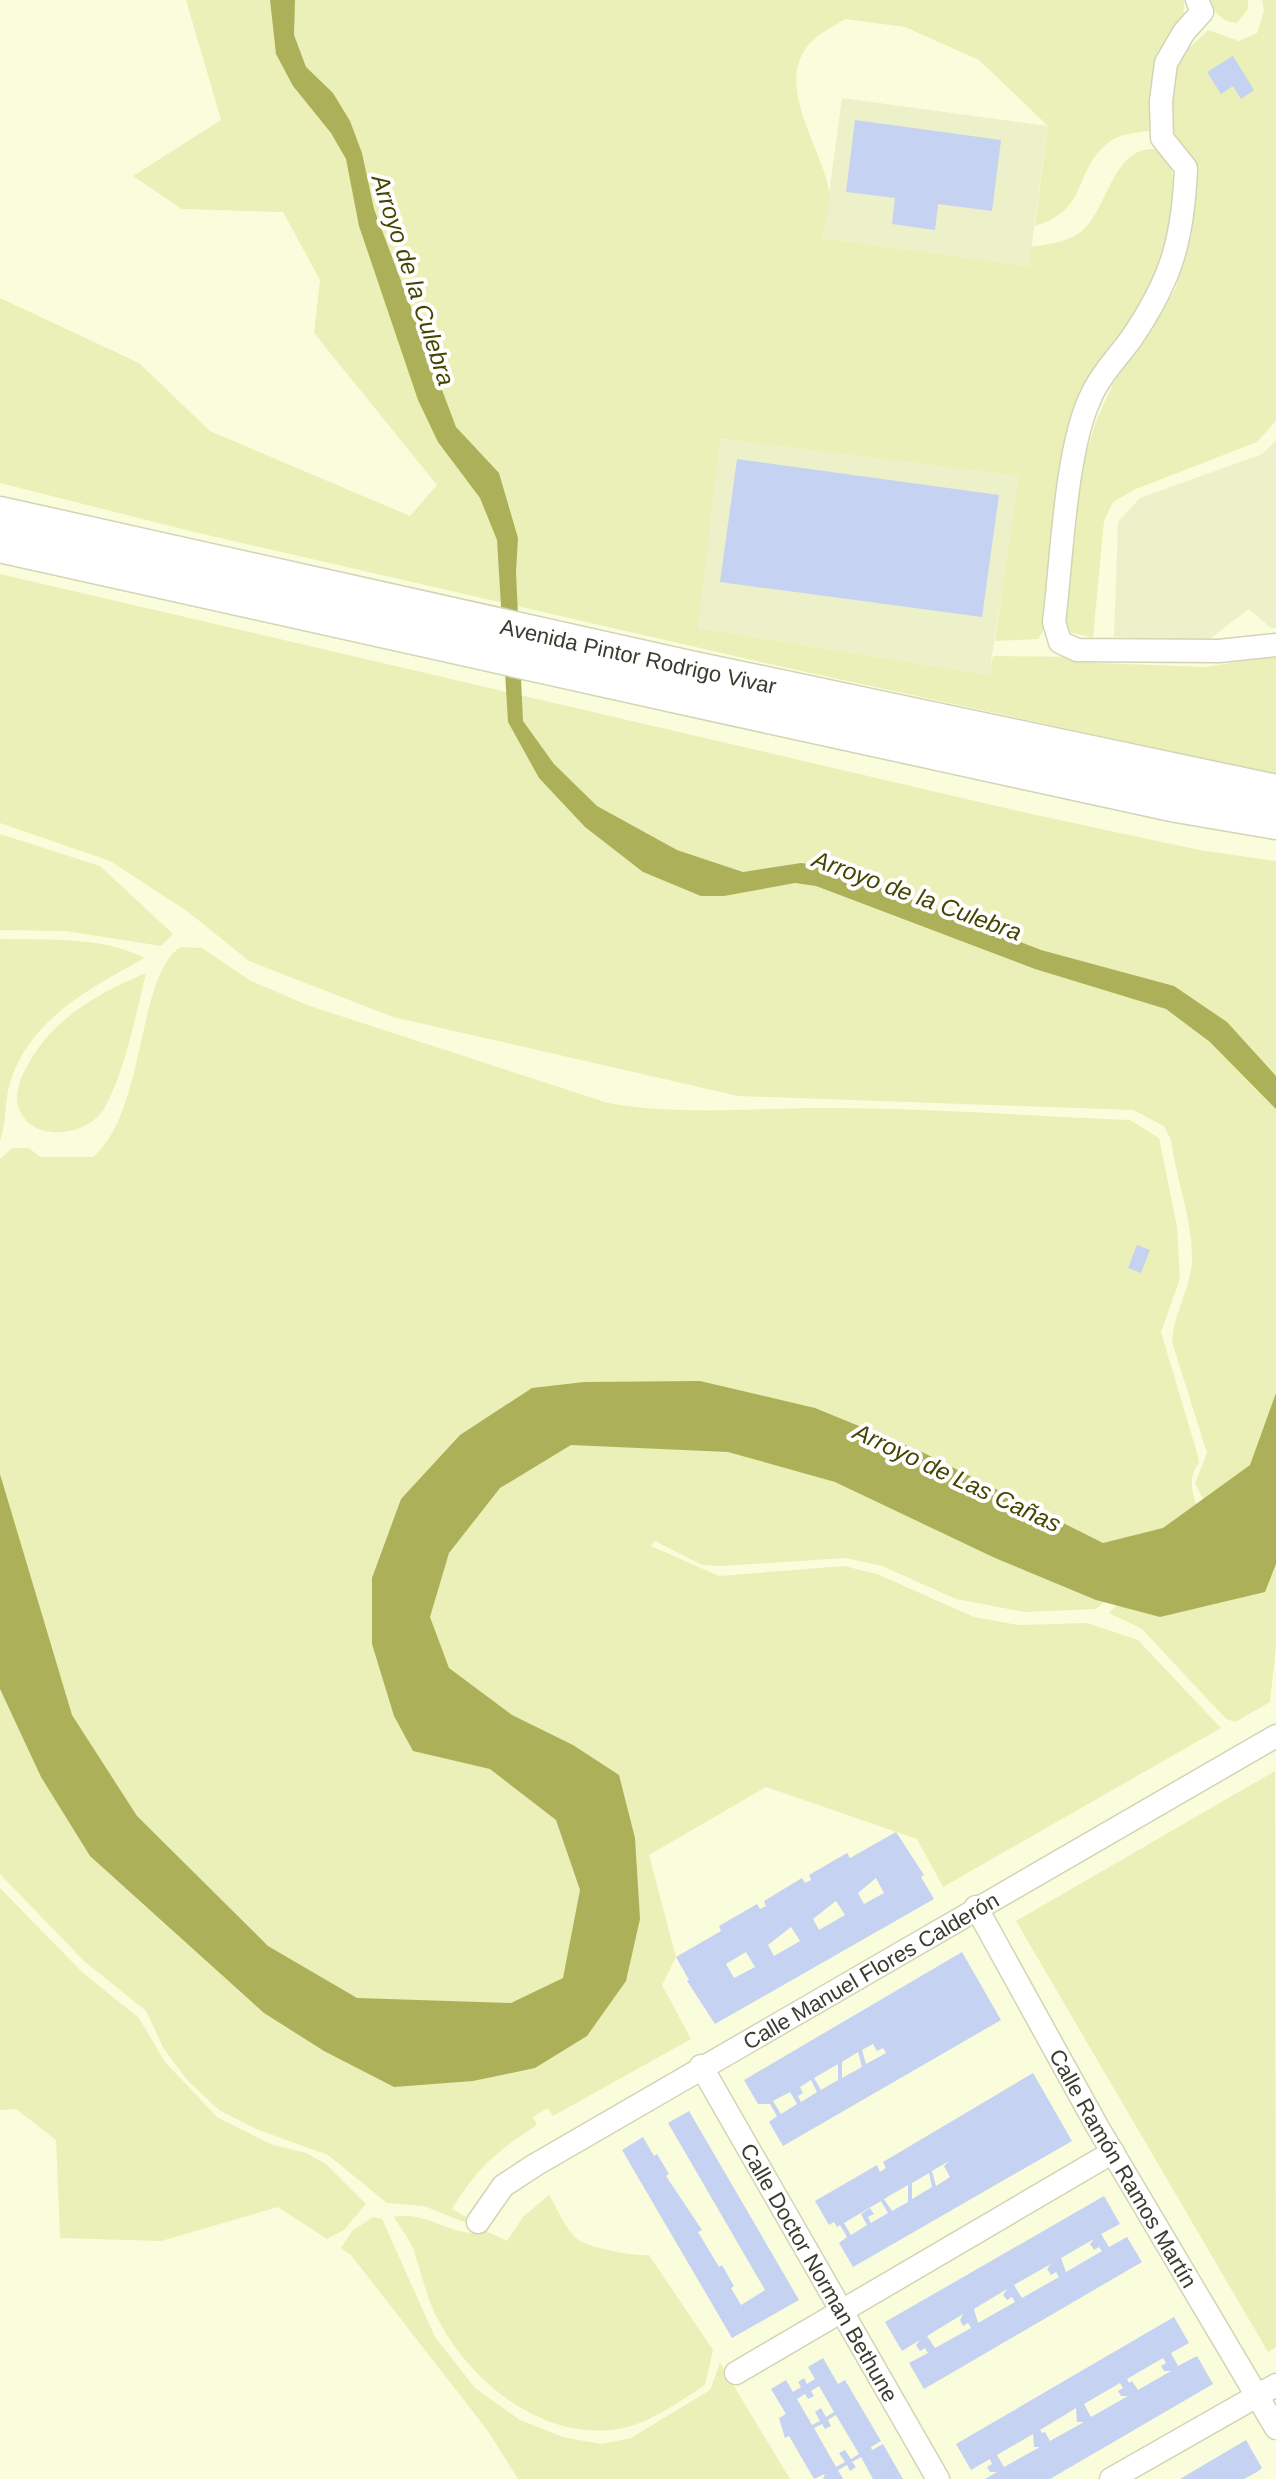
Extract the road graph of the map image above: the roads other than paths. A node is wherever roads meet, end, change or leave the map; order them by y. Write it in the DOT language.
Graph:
graph roads {
  1 [pos="1197,0"];
  2 [pos="0,514"];
  3 [pos="0,545"];
  4 [pos="1276,645"];
  5 [pos="1276,792"];
  6 [pos="1276,822"];
  7 [pos="1276,1736"];
  8 [pos="976,1907"];
  9 [pos="701,2066"];
  10 [pos="1113,2152"];
  11 [pos="478,2222"];
  12 [pos="841,2310"];
  13 [pos="736,2373"];
  14 [pos="1267,2390"];
  15 [pos="1276,2428"];
  16 [pos="938,2479"];
  17 [pos="1111,2479"];
  1 -- 4 [label="street"];
  2 -- 5 [label="main road, Avenida Pintor Rodrigo Vivar"];
  3 -- 6 [label="main road, Avenida Pintor Rodrigo Vivar"];
  7 -- 8 [label="street, Calle Manuel Flores Calderón"];
  8 -- 9 [label="street, Calle Manuel Flores Calderón"];
  8 -- 10 [label="street, Calle Ramón Ramos Martín"];
  9 -- 11 [label="street, Calle Manuel Flores Calderón"];
  9 -- 12 [label="street, Calle Doctor Norman Bethune"];
  10 -- 12 [label="street"];
  10 -- 14 [label="street, Calle Ramón Ramos Martín"];
  12 -- 13 [label="street"];
  12 -- 16 [label="street, Calle Doctor Norman Bethune"];
  14 -- 15 [label="street, Calle Ramón Ramos Martín"];
  14 -- 17 [label="street"];
}
